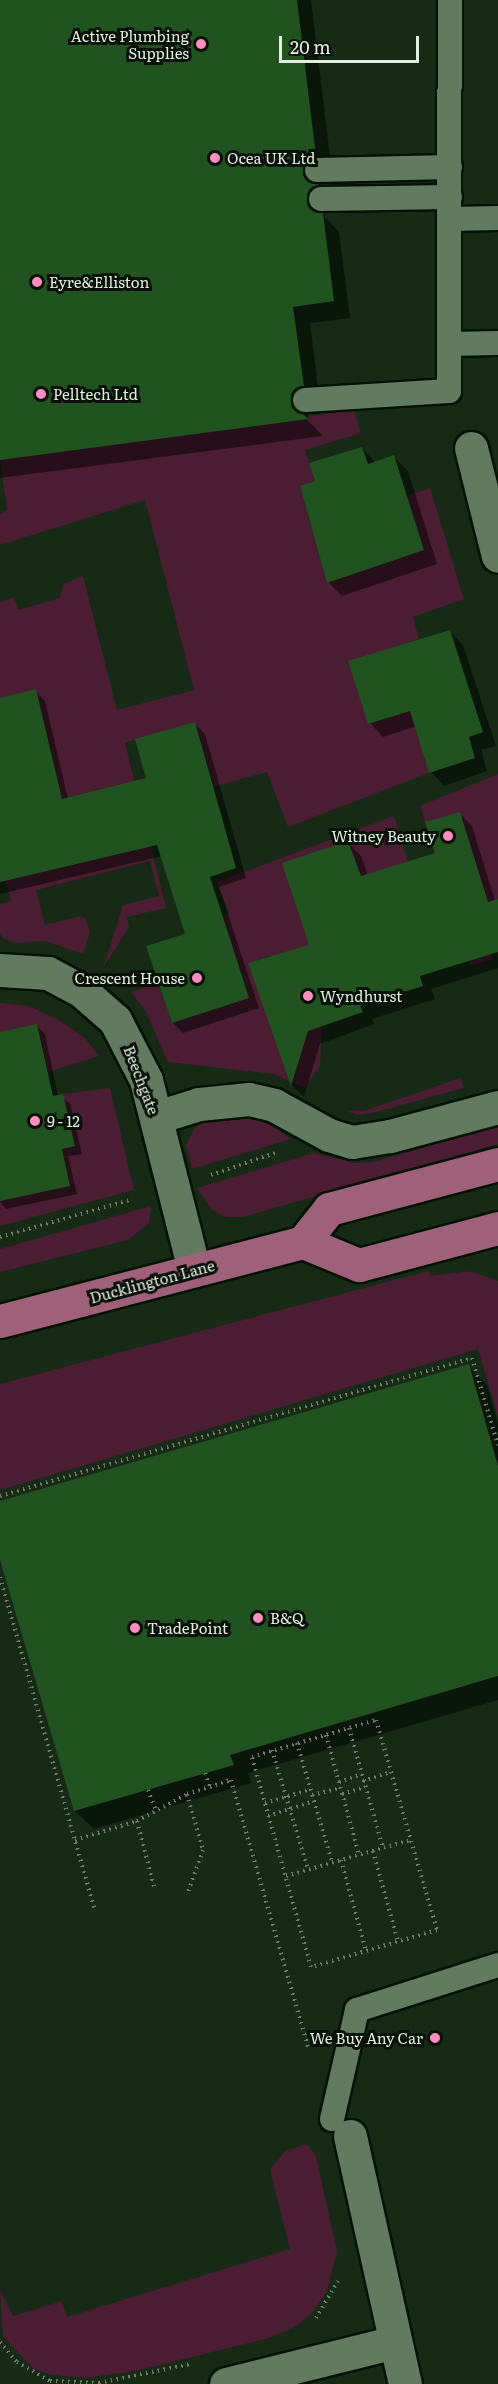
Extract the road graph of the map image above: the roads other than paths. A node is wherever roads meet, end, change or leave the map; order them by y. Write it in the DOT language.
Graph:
graph roads {
  1 [pos="450,0"];
  2 [pos="450,167"];
  3 [pos="317,170"];
  4 [pos="321,199"];
  5 [pos="450,208"];
  6 [pos="498,218"];
  7 [pos="498,342"];
  8 [pos="450,344"];
  9 [pos="305,400"];
  10 [pos="471,448"];
  11 [pos="498,556"];
  12 [pos="0,970"];
  13 [pos="498,1107"];
  14 [pos="157,1117"];
  15 [pos="498,1164"];
  16 [pos="498,1228"];
  17 [pos="303,1242"];
  18 [pos="194,1270"];
  19 [pos="0,1321"];
  20 [pos="498,1965"];
  21 [pos="341,2127"];
  22 [pos="395,2342"];
  23 [pos="225,2384"];
  24 [pos="405,2384"];
  1 -- 2 [label="lane"];
  2 -- 3 [label="lane"];
  2 -- 5 [label="lane"];
  4 -- 5 [label="lane"];
  5 -- 6 [label="lane"];
  5 -- 8 [label="lane"];
  7 -- 8 [label="lane"];
  8 -- 9 [label="lane"];
  10 -- 11 [label="street"];
  12 -- 14 [label="street, Beechgate"];
  13 -- 14 [label="street"];
  14 -- 18 [label="street, Beechgate"];
  15 -- 17 [label="main road"];
  16 -- 17 [label="main road"];
  17 -- 18 [label="main road, Ducklington Lane"];
  18 -- 19 [label="main road, Ducklington Lane"];
  20 -- 21 [label="lane"];
  21 -- 22 [label="street"];
  22 -- 23 [label="street"];
  22 -- 24 [label="street"];
}
